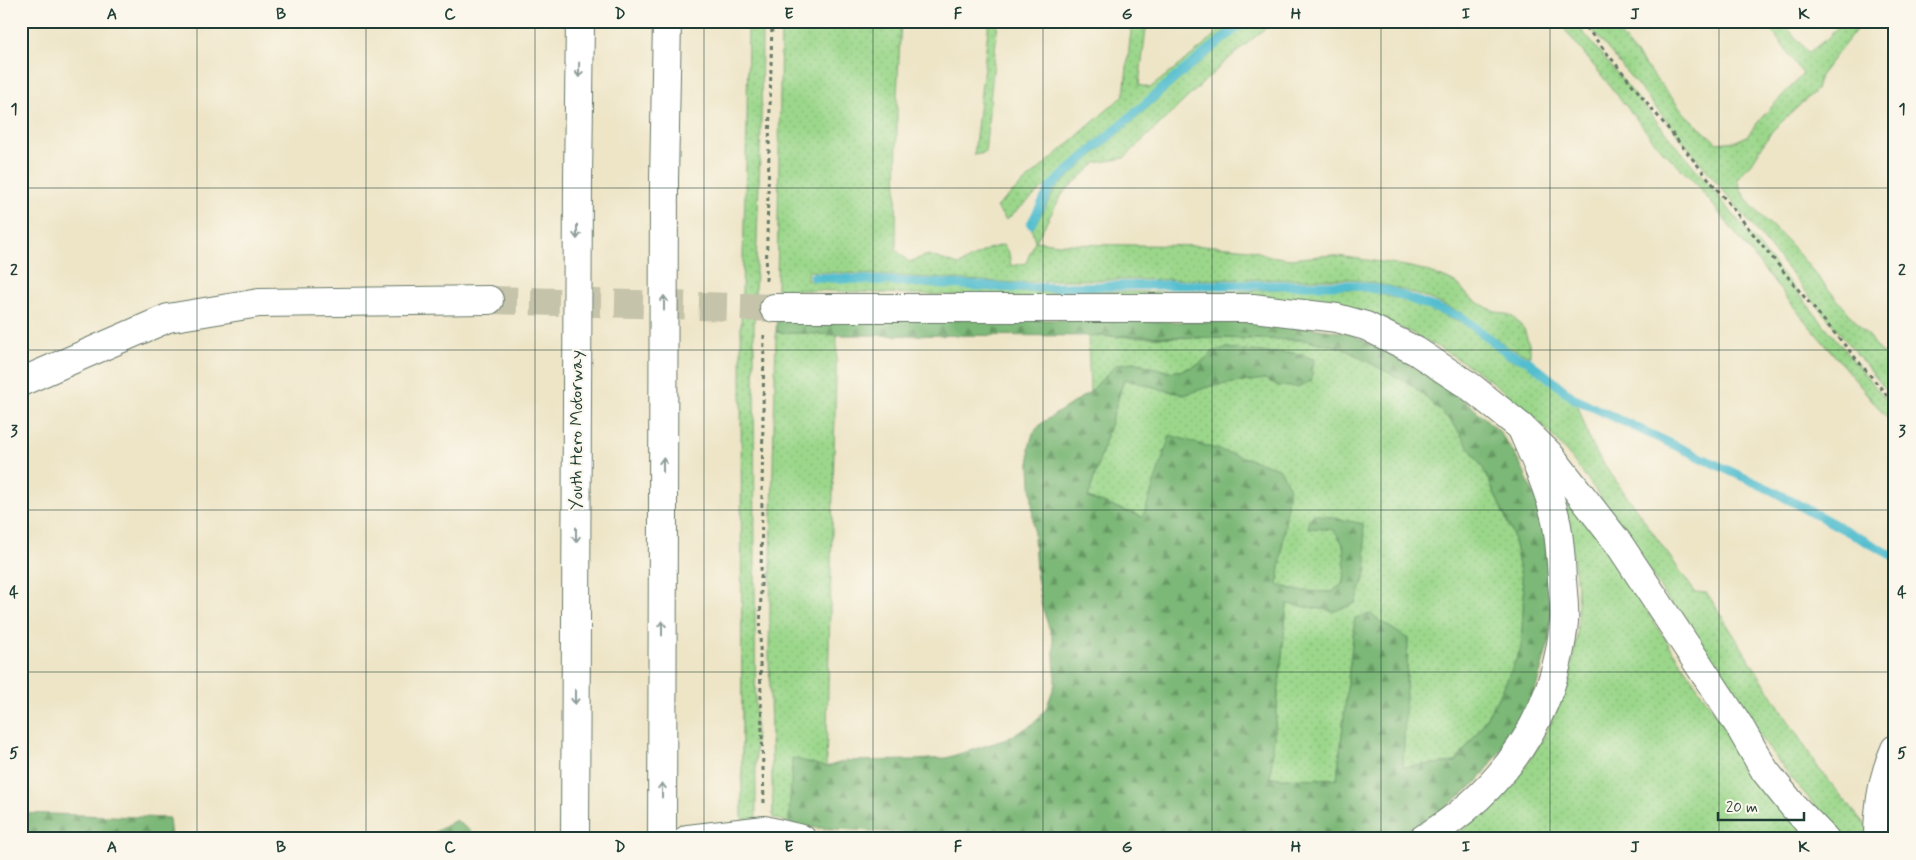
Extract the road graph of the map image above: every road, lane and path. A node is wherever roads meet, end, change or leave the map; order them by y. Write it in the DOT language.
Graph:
graph roads {
  1 [pos="580,21"];
  2 [pos="667,21"];
  3 [pos="772,21"];
  4 [pos="1581,21"];
  5 [pos="770,296"];
  6 [pos="490,300"];
  7 [pos="764,333"];
  8 [pos="21,382"];
  9 [pos="1895,405"];
  10 [pos="1521,428"];
  11 [pos="1895,749"];
  12 [pos="765,830"];
  13 [pos="575,839"];
  14 [pos="662,839"];
  15 [pos="688,839"];
  16 [pos="802,839"];
  17 [pos="1423,839"];
  18 [pos="1825,839"];
  19 [pos="1878,839"];
  1 -- 13 [label="main road, Youth Hero Motorway, one-way"];
  14 -- 2 [label="main road, one-way"];
  3 -- 5 [label="path"];
  4 -- 9 [label="path"];
  5 -- 10 [label="main road"];
  6 -- 8 [label="main road"];
  7 -- 12 [label="path"];
  10 -- 17 [label="main road"];
  10 -- 18 [label="main road"];
  11 -- 19 [label="main road"];
  12 -- 15 [label="main road"];
  12 -- 16 [label="main road"];
}
